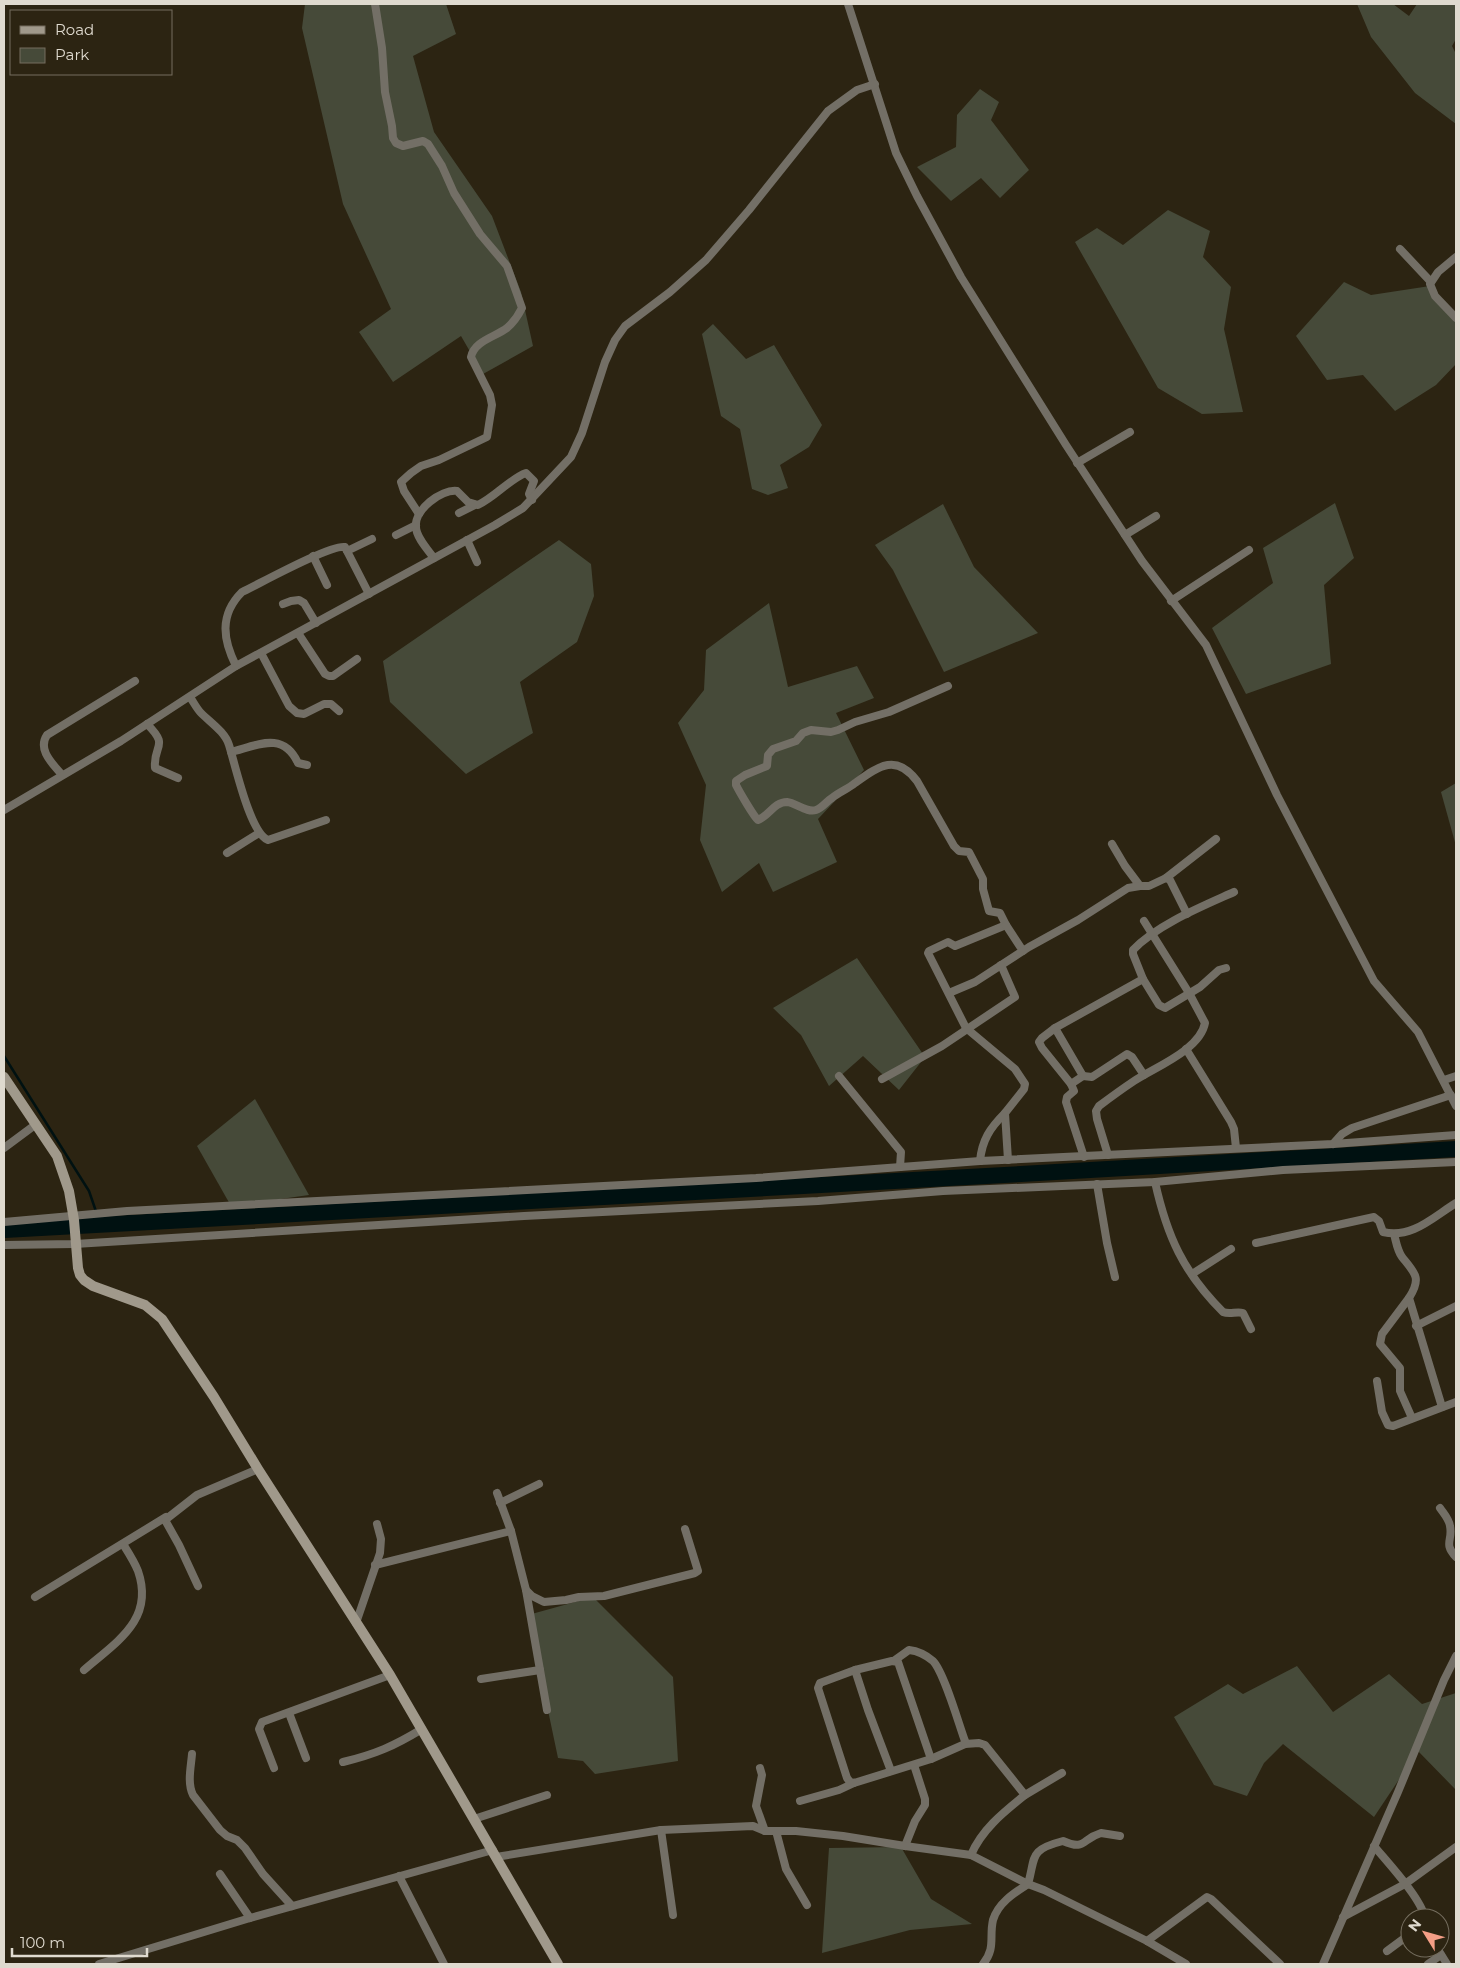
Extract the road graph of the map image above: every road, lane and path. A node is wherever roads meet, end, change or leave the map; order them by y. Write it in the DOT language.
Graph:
graph roads {
  1 [pos="375,4"];
  2 [pos="848,4"];
  3 [pos="875,84"];
  4 [pos="1400,249"];
  5 [pos="1456,257"];
  6 [pos="1431,282"];
  7 [pos="1456,318"];
  8 [pos="1130,432"];
  9 [pos="1077,463"];
  10 [pos="532,500"];
  11 [pos="474,505"];
  12 [pos="459,513"];
  13 [pos="419,514"];
  14 [pos="1156,516"];
  15 [pos="416,525"];
  16 [pos="1125,535"];
  17 [pos="396,536"];
  18 [pos="372,538"];
  19 [pos="467,540"];
  20 [pos="1249,550"];
  21 [pos="347,551"];
  22 [pos="313,556"];
  23 [pos="434,558"];
  24 [pos="477,562"];
  25 [pos="327,585"];
  26 [pos="369,594"];
  27 [pos="1171,601"];
  28 [pos="283,604"];
  29 [pos="316,622"];
  30 [pos="298,633"];
  31 [pos="260,653"];
  32 [pos="357,659"];
  33 [pos="236,666"];
  34 [pos="135,681"];
  35 [pos="948,686"];
  36 [pos="190,698"];
  37 [pos="339,711"];
  38 [pos="147,724"];
  39 [pos="231,752"];
  40 [pos="307,765"];
  41 [pos="62,775"];
  42 [pos="178,778"];
  43 [pos="4,810"];
  44 [pos="326,820"];
  45 [pos="259,833"];
  46 [pos="1216,839"];
  47 [pos="1112,844"];
  48 [pos="227,853"];
  49 [pos="1166,878"];
  50 [pos="1140,886"];
  51 [pos="1234,892"];
  52 [pos="1187,914"];
  53 [pos="1144,921"];
  54 [pos="1006,926"];
  55 [pos="1152,935"];
  56 [pos="1023,951"];
  57 [pos="1001,965"];
  58 [pos="1226,968"];
  59 [pos="1143,979"];
  60 [pos="949,993"];
  61 [pos="1189,993"];
  62 [pos="966,1028"];
  63 [pos="1055,1028"];
  64 [pos="1186,1049"];
  65 [pos="1144,1075"];
  66 [pos="840,1076"];
  67 [pos="1083,1076"];
  68 [pos="1456,1076"];
  69 [pos="4,1077"];
  70 [pos="882,1079"];
  71 [pos="1444,1080"];
  72 [pos="1071,1084"];
  73 [pos="1451,1095"];
  74 [pos="1456,1106"];
  75 [pos="1005,1113"];
  76 [pos="35,1125"];
  77 [pos="1456,1135"];
  78 [pos="1333,1144"];
  79 [pos="4,1148"];
  80 [pos="1236,1148"];
  81 [pos="1108,1155"];
  82 [pos="1084,1156"];
  83 [pos="1008,1160"];
  84 [pos="980,1162"];
  85 [pos="1456,1162"];
  86 [pos="900,1167"];
  87 [pos="1155,1182"];
  88 [pos="1098,1184"];
  89 [pos="1456,1203"];
  90 [pos="74,1218"];
  91 [pos="4,1222"];
  92 [pos="1394,1234"];
  93 [pos="75,1240"];
  94 [pos="1256,1243"];
  95 [pos="4,1245"];
  96 [pos="1231,1249"];
  97 [pos="1192,1274"];
  98 [pos="1115,1277"];
  99 [pos="1409,1298"];
  100 [pos="1456,1306"];
  101 [pos="1416,1326"];
  102 [pos="1251,1329"];
  103 [pos="1378,1381"];
  104 [pos="1456,1402"];
  105 [pos="1442,1407"];
  106 [pos="1412,1418"];
  107 [pos="258,1469"];
  108 [pos="539,1484"];
  109 [pos="497,1492"];
  110 [pos="500,1503"];
  111 [pos="1440,1508"];
  112 [pos="166,1517"];
  113 [pos="377,1524"];
  114 [pos="685,1529"];
  115 [pos="511,1531"];
  116 [pos="123,1544"];
  117 [pos="1456,1557"];
  118 [pos="375,1565"];
  119 [pos="198,1586"];
  120 [pos="526,1590"];
  121 [pos="35,1597"];
  122 [pos="356,1623"];
  123 [pos="1456,1656"];
  124 [pos="895,1660"];
  125 [pos="84,1670"];
  126 [pos="540,1670"];
  127 [pos="855,1670"];
  128 [pos="390,1675"];
  129 [pos="481,1679"];
  130 [pos="547,1710"];
  131 [pos="289,1713"];
  132 [pos="422,1729"];
  133 [pos="965,1744"];
  134 [pos="192,1754"];
  135 [pos="306,1758"];
  136 [pos="931,1759"];
  137 [pos="343,1762"];
  138 [pos="914,1765"];
  139 [pos="274,1768"];
  140 [pos="760,1768"];
  141 [pos="891,1771"];
  142 [pos="1062,1773"];
  143 [pos="854,1783"];
  144 [pos="547,1795"];
  145 [pos="1025,1795"];
  146 [pos="800,1801"];
  147 [pos="474,1819"];
  148 [pos="661,1830"];
  149 [pos="765,1831"];
  150 [pos="776,1831"];
  151 [pos="1120,1836"];
  152 [pos="904,1846"];
  153 [pos="1374,1846"];
  154 [pos="1456,1847"];
  155 [pos="494,1854"];
  156 [pos="971,1855"];
  157 [pos="220,1874"];
  158 [pos="400,1876"];
  159 [pos="1028,1884"];
  160 [pos="1404,1884"];
  161 [pos="807,1905"];
  162 [pos="292,1906"];
  163 [pos="1420,1908"];
  164 [pos="673,1915"];
  165 [pos="1343,1917"];
  166 [pos="250,1918"];
  167 [pos="1147,1941"];
  168 [pos="1400,1941"];
  169 [pos="1387,1951"];
  170 [pos="99,1964"];
  171 [pos="444,1964"];
  172 [pos="558,1964"];
  173 [pos="983,1964"];
  174 [pos="1186,1964"];
  175 [pos="1280,1964"];
  176 [pos="1323,1964"];
  1 -- 13 [label="street"];
  2 -- 3 [label="street"];
  3 -- 9 [label="street"];
  3 -- 10 [label="street"];
  4 -- 6 [label="street"];
  5 -- 6 [label="street"];
  6 -- 7 [label="street"];
  8 -- 9 [label="street"];
  9 -- 16 [label="street"];
  10 -- 11 [label="street"];
  10 -- 19 [label="street"];
  11 -- 12 [label="street"];
  11 -- 13 [label="street"];
  13 -- 15 [label="street"];
  14 -- 16 [label="street"];
  15 -- 17 [label="street"];
  15 -- 23 [label="street"];
  16 -- 27 [label="street"];
  18 -- 21 [label="street"];
  19 -- 23 [label="street"];
  19 -- 24 [label="street"];
  20 -- 27 [label="street"];
  21 -- 22 [label="street"];
  21 -- 26 [label="street"];
  22 -- 25 [label="street"];
  22 -- 33 [label="street"];
  23 -- 26 [label="street"];
  26 -- 29 [label="street"];
  27 -- 71 [label="street"];
  28 -- 29 [label="street"];
  29 -- 30 [label="street"];
  30 -- 31 [label="street"];
  30 -- 32 [label="street"];
  31 -- 33 [label="street"];
  31 -- 37 [label="street"];
  33 -- 36 [label="street"];
  34 -- 41 [label="street"];
  35 -- 54 [label="street"];
  36 -- 38 [label="street"];
  36 -- 39 [label="street"];
  38 -- 41 [label="street"];
  38 -- 42 [label="street"];
  39 -- 40 [label="street"];
  39 -- 45 [label="street"];
  41 -- 43 [label="street"];
  44 -- 45 [label="street"];
  45 -- 48 [label="street"];
  46 -- 49 [label="street"];
  47 -- 50 [label="street"];
  49 -- 50 [label="street"];
  49 -- 52 [label="street"];
  50 -- 56 [label="street"];
  51 -- 52 [label="street"];
  52 -- 55 [label="street"];
  53 -- 55 [label="street"];
  54 -- 56 [label="street"];
  54 -- 60 [label="street"];
  55 -- 59 [label="street"];
  55 -- 61 [label="street"];
  56 -- 57 [label="street"];
  57 -- 60 [label="street"];
  57 -- 62 [label="street"];
  58 -- 61 [label="street"];
  59 -- 61 [label="street"];
  59 -- 63 [label="street"];
  60 -- 62 [label="street"];
  61 -- 64 [label="street"];
  62 -- 70 [label="street"];
  62 -- 75 [label="street"];
  63 -- 67 [label="street"];
  63 -- 72 [label="street"];
  64 -- 65 [label="street"];
  64 -- 80 [label="street"];
  65 -- 67 [label="street"];
  65 -- 81 [label="street"];
  66 -- 86 [label="street"];
  67 -- 72 [label="street"];
  68 -- 71 [label="street"];
  69 -- 76 [label="main road"];
  71 -- 73 [label="street"];
  72 -- 82 [label="street"];
  73 -- 74 [label="street"];
  73 -- 78 [label="street"];
  75 -- 83 [label="street"];
  75 -- 84 [label="street"];
  76 -- 79 [label="street"];
  76 -- 90 [label="main road"];
  77 -- 78 [label="street"];
  78 -- 80 [label="street"];
  80 -- 81 [label="street"];
  81 -- 82 [label="street"];
  82 -- 83 [label="street"];
  83 -- 84 [label="street"];
  84 -- 86 [label="street"];
  85 -- 87 [label="street"];
  86 -- 90 [label="street"];
  87 -- 88 [label="street"];
  87 -- 97 [label="street"];
  88 -- 93 [label="street"];
  88 -- 98 [label="street"];
  89 -- 92 [label="street"];
  90 -- 91 [label="street"];
  90 -- 93 [label="main road"];
  92 -- 94 [label="street"];
  92 -- 99 [label="street"];
  93 -- 95 [label="street"];
  93 -- 107 [label="main road"];
  96 -- 97 [label="street"];
  97 -- 102 [label="street"];
  99 -- 101 [label="street"];
  99 -- 106 [label="street"];
  100 -- 101 [label="street"];
  101 -- 105 [label="street"];
  103 -- 106 [label="street"];
  104 -- 105 [label="street"];
  105 -- 106 [label="street"];
  107 -- 112 [label="street"];
  107 -- 122 [label="main road"];
  108 -- 110 [label="street"];
  109 -- 110 [label="street"];
  110 -- 115 [label="street"];
  111 -- 117 [label="street"];
  112 -- 116 [label="street"];
  112 -- 119 [label="street"];
  113 -- 118 [label="street"];
  114 -- 120 [label="street"];
  115 -- 118 [label="street"];
  115 -- 120 [label="street"];
  116 -- 121 [label="street"];
  116 -- 125 [label="street"];
  118 -- 122 [label="street"];
  120 -- 126 [label="street"];
  122 -- 128 [label="main road"];
  123 -- 153 [label="street"];
  124 -- 127 [label="street"];
  124 -- 133 [label="street"];
  124 -- 136 [label="street"];
  126 -- 129 [label="street"];
  126 -- 130 [label="street"];
  127 -- 141 [label="street"];
  127 -- 143 [label="street"];
  128 -- 131 [label="street"];
  128 -- 132 [label="main road"];
  131 -- 135 [label="street"];
  131 -- 139 [label="street"];
  132 -- 137 [label="street"];
  132 -- 147 [label="main road"];
  133 -- 136 [label="street"];
  133 -- 145 [label="street"];
  134 -- 162 [label="street"];
  136 -- 138 [label="street"];
  138 -- 141 [label="street"];
  138 -- 152 [label="street"];
  140 -- 149 [label="street"];
  141 -- 143 [label="street"];
  142 -- 145 [label="street"];
  143 -- 146 [label="street"];
  144 -- 147 [label="street"];
  145 -- 156 [label="street"];
  147 -- 155 [label="main road"];
  148 -- 149 [label="street"];
  148 -- 155 [label="street"];
  148 -- 164 [label="street"];
  149 -- 150 [label="street"];
  150 -- 152 [label="street"];
  150 -- 161 [label="street"];
  151 -- 159 [label="street"];
  152 -- 156 [label="street"];
  153 -- 160 [label="street"];
  153 -- 165 [label="street"];
  154 -- 160 [label="street"];
  155 -- 158 [label="street"];
  155 -- 172 [label="main road"];
  156 -- 159 [label="street"];
  157 -- 166 [label="street"];
  158 -- 162 [label="street"];
  158 -- 171 [label="street"];
  159 -- 167 [label="street"];
  159 -- 173 [label="street"];
  160 -- 163 [label="street"];
  160 -- 165 [label="street"];
  162 -- 166 [label="street"];
  165 -- 176 [label="street"];
  166 -- 170 [label="street"];
  167 -- 174 [label="street"];
  167 -- 175 [label="street"];
  168 -- 169 [label="street"];
}
